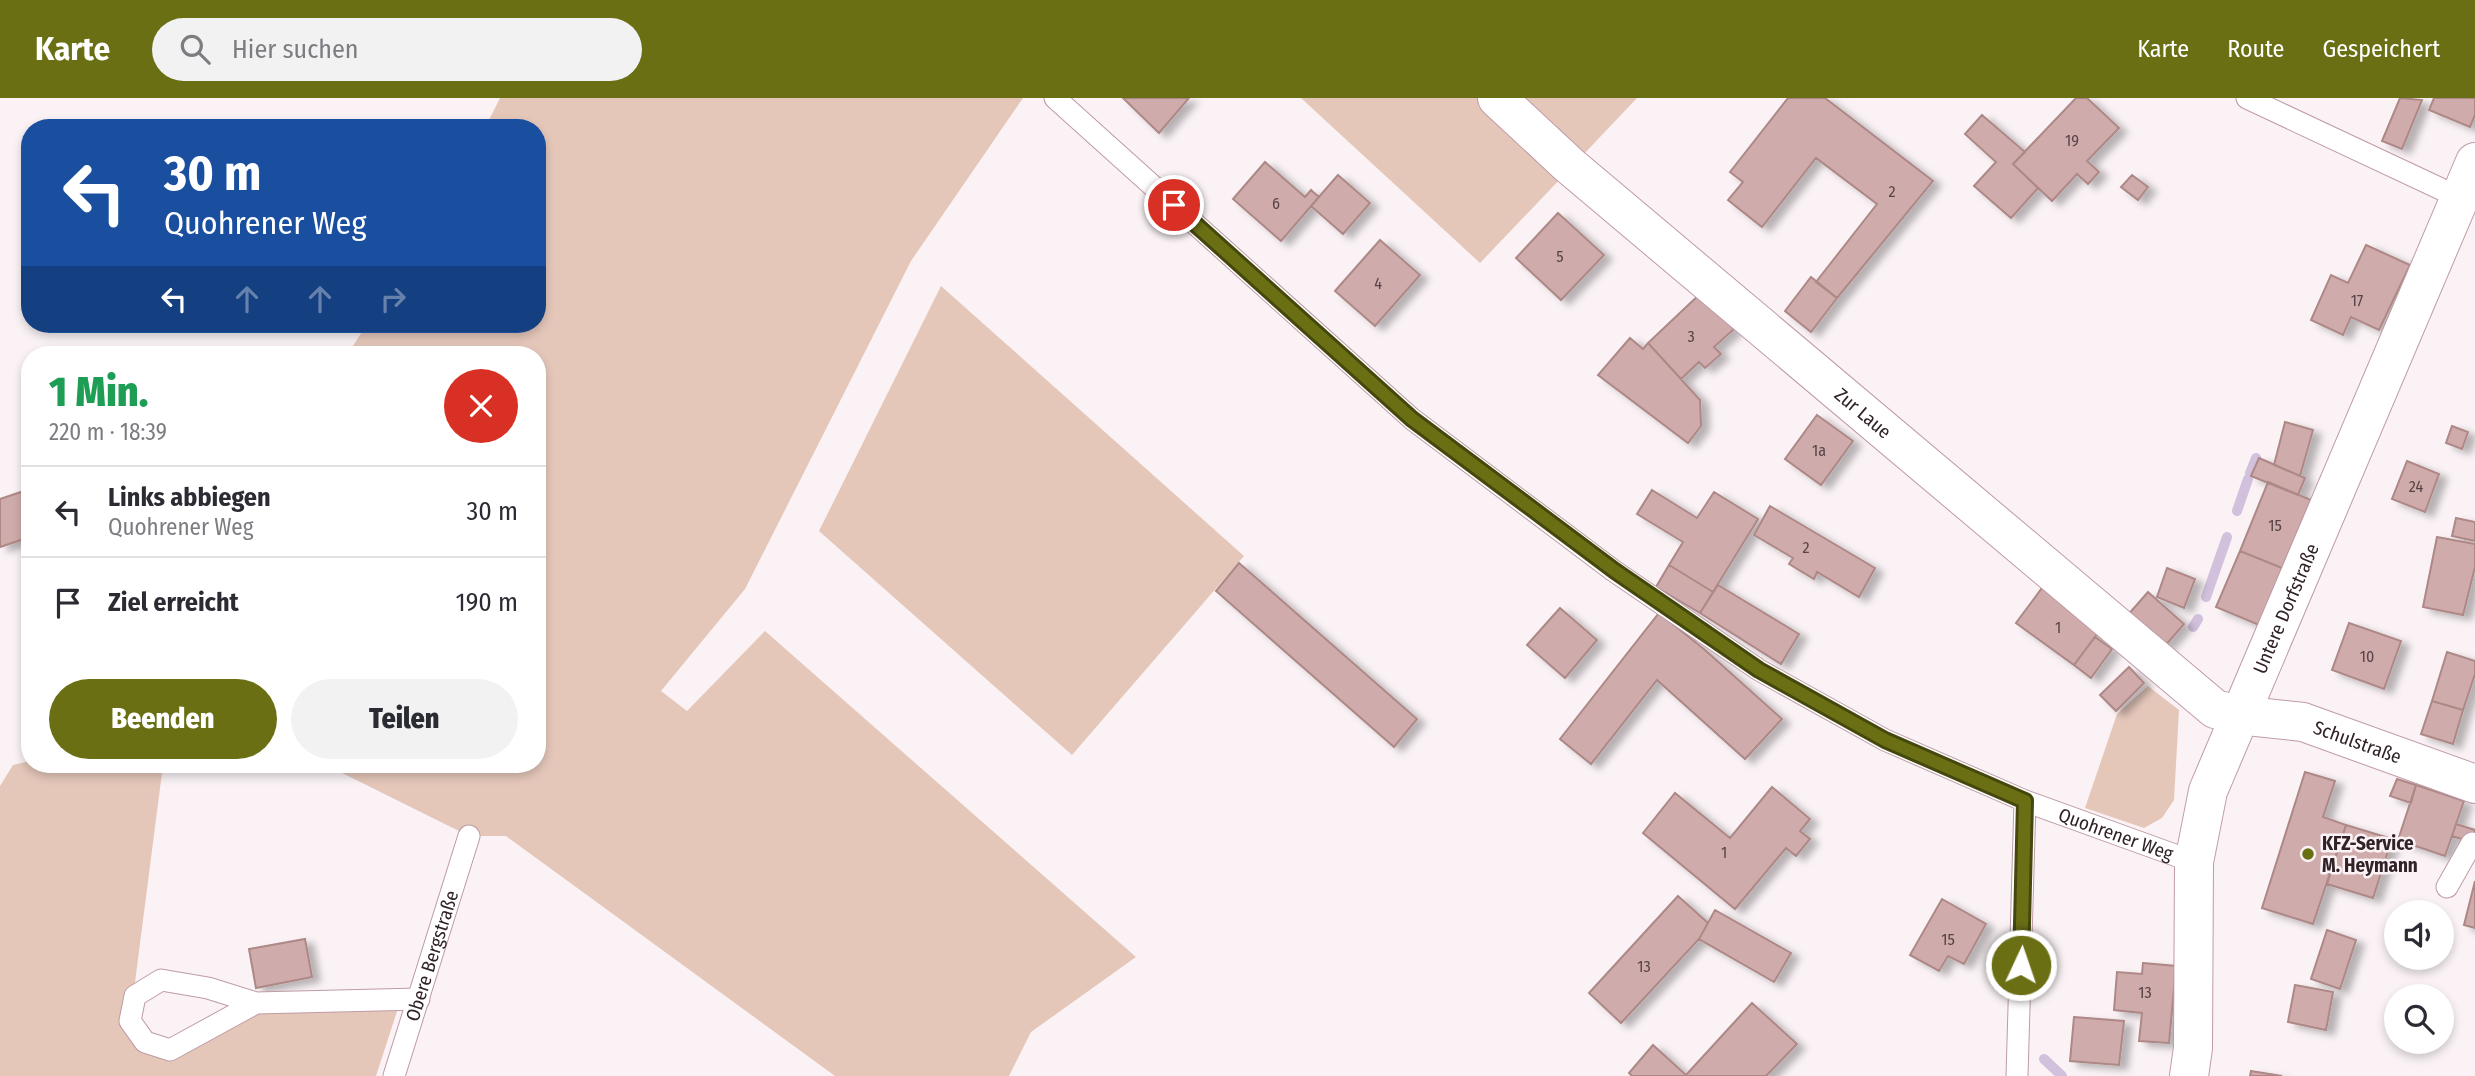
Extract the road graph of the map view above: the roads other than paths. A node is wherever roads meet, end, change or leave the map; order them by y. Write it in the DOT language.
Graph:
graph roads {
  1 [pos="1055,98"];
  2 [pos="1497,98"];
  3 [pos="2247,98"];
  4 [pos="2475,162"];
  5 [pos="2458,197"];
  6 [pos="2238,715"];
  7 [pos="2475,784"];
  8 [pos="2025,801"];
  9 [pos="469,836"];
  10 [pos="2472,843"];
  11 [pos="2194,862"];
  12 [pos="2447,887"];
  13 [pos="419,999"];
  14 [pos="256,1003"];
  15 [pos="394,1076"];
  16 [pos="2017,1076"];
  17 [pos="2189,1076"];
  1 -- 8 [label="lane, Quohrener Weg"];
  2 -- 6 [label="street, Zur Laue"];
  3 -- 5 [label="lane"];
  4 -- 5 [label="street, Untere Dorfstraße"];
  5 -- 6 [label="street, Untere Dorfstraße"];
  6 -- 7 [label="street, Schulstraße"];
  6 -- 11 [label="street, Untere Dorfstraße"];
  8 -- 11 [label="lane, Quohrener Weg"];
  8 -- 16 [label="lane"];
  9 -- 13 [label="lane, Obere Bergstraße"];
  10 -- 12 [label="lane"];
  11 -- 17 [label="street, Untere Dorfstraße"];
  13 -- 14 [label="lane"];
  13 -- 15 [label="lane, Obere Bergstraße"];
  14 -- 14 [label="lane"];
}
